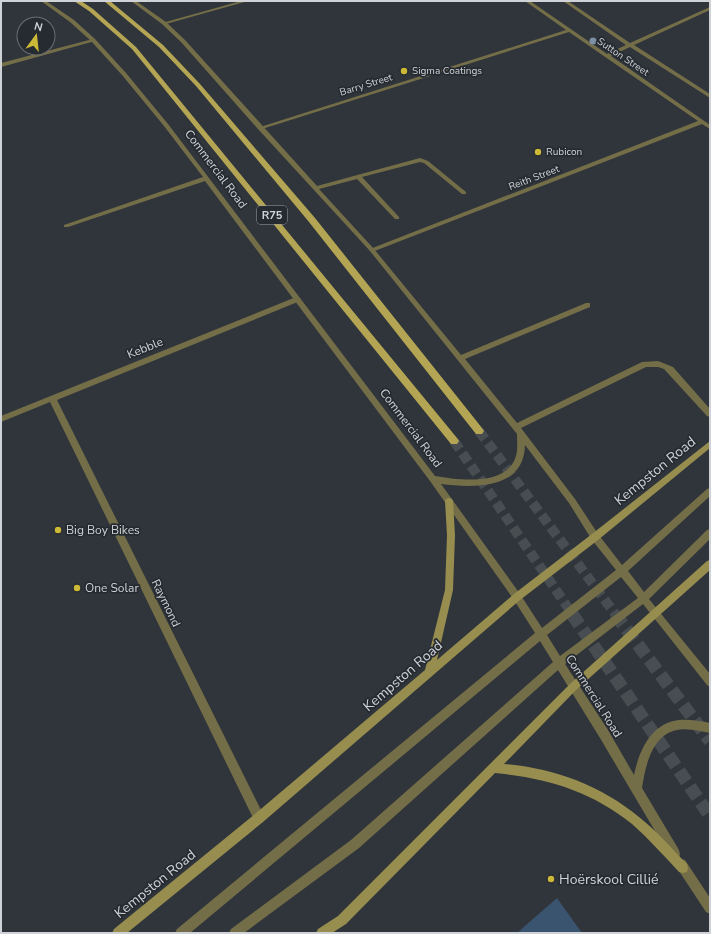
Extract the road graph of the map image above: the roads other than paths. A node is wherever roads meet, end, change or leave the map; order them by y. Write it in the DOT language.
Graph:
graph roads {
  1 [pos="43,1"];
  2 [pos="77,1"];
  3 [pos="107,1"];
  4 [pos="133,1"];
  5 [pos="246,1"];
  6 [pos="527,1"];
  7 [pos="565,1"];
  8 [pos="710,8"];
  9 [pos="164,23"];
  10 [pos="568,31"];
  11 [pos="93,40"];
  12 [pos="631,46"];
  13 [pos="607,56"];
  14 [pos="1,65"];
  15 [pos="710,96"];
  16 [pos="702,122"];
  17 [pos="710,127"];
  18 [pos="260,128"];
  19 [pos="358,177"];
  20 [pos="207,178"];
  21 [pos="316,188"];
  22 [pos="464,193"];
  23 [pos="398,218"];
  24 [pos="66,226"];
  25 [pos="372,250"];
  26 [pos="298,299"];
  27 [pos="588,305"];
  28 [pos="461,358"];
  29 [pos="52,398"];
  30 [pos="710,414"];
  31 [pos="1,419"];
  32 [pos="479,431"];
  33 [pos="518,431"];
  34 [pos="454,441"];
  35 [pos="710,444"];
  36 [pos="433,479"];
  37 [pos="710,491"];
  38 [pos="449,502"];
  39 [pos="710,533"];
  40 [pos="595,537"];
  41 [pos="710,564"];
  42 [pos="622,570"];
  43 [pos="517,597"];
  44 [pos="644,598"];
  45 [pos="656,612"];
  46 [pos="540,635"];
  47 [pos="558,664"];
  48 [pos="429,672"];
  49 [pos="710,682"];
  50 [pos="573,687"];
  51 [pos="710,728"];
  52 [pos="494,768"];
  53 [pos="636,790"];
  54 [pos="259,818"];
  55 [pos="683,868"];
  56 [pos="710,908"];
  57 [pos="118,933"];
  58 [pos="181,933"];
  59 [pos="235,933"];
  60 [pos="322,933"];
  1 -- 11 [label="street, Commercial Road"];
  2 -- 34 [label="main road, Commercial Road / R75"];
  3 -- 32 [label="main road, R75"];
  4 -- 9 [label="street"];
  5 -- 9 [label="street"];
  6 -- 10 [label="street, Sutton Street"];
  7 -- 12 [label="street, Sutton Street"];
  8 -- 12 [label="street"];
  9 -- 18 [label="street"];
  10 -- 13 [label="street, Sutton Street"];
  10 -- 18 [label="street, Barry Street"];
  11 -- 14 [label="street"];
  11 -- 20 [label="street, Commercial Road"];
  12 -- 13 [label="street"];
  12 -- 15 [label="street, Sutton Street"];
  13 -- 16 [label="street, Sutton Street"];
  16 -- 17 [label="street, Sutton Street"];
  16 -- 25 [label="street, Reith Street"];
  18 -- 21 [label="street"];
  19 -- 21 [label="street"];
  19 -- 22 [label="street"];
  19 -- 23 [label="street"];
  20 -- 24 [label="street"];
  20 -- 26 [label="street, Commercial Road"];
  21 -- 25 [label="street"];
  25 -- 28 [label="street"];
  26 -- 29 [label="street, Kebble"];
  26 -- 36 [label="street, Commercial Road"];
  27 -- 28 [label="street"];
  28 -- 33 [label="street"];
  29 -- 31 [label="street, Kebble"];
  29 -- 54 [label="street, Raymond"];
  30 -- 33 [label="street"];
  33 -- 36 [label="street"];
  33 -- 40 [label="street"];
  35 -- 40 [label="main road, Kempston Road"];
  36 -- 38 [label="street, Commercial Road"];
  37 -- 42 [label="street"];
  38 -- 43 [label="street, Commercial Road"];
  38 -- 48 [label="main road"];
  39 -- 44 [label="street"];
  40 -- 42 [label="street"];
  40 -- 43 [label="main road, Kempston Road"];
  41 -- 45 [label="main road"];
  42 -- 44 [label="street"];
  42 -- 46 [label="street"];
  43 -- 46 [label="street, Commercial Road"];
  43 -- 48 [label="main road, Kempston Road"];
  44 -- 45 [label="street"];
  44 -- 47 [label="street"];
  45 -- 49 [label="street"];
  45 -- 50 [label="main road"];
  46 -- 47 [label="street, Commercial Road"];
  46 -- 58 [label="street"];
  47 -- 50 [label="street, Commercial Road"];
  47 -- 59 [label="street"];
  48 -- 54 [label="main road, Kempston Road"];
  50 -- 52 [label="main road"];
  50 -- 53 [label="street, Commercial Road"];
  51 -- 53 [label="street"];
  52 -- 55 [label="main road"];
  52 -- 60 [label="main road"];
  53 -- 55 [label="street, Commercial Road"];
  54 -- 57 [label="main road, Kempston Road"];
  55 -- 56 [label="street, Commercial Road"];
}
